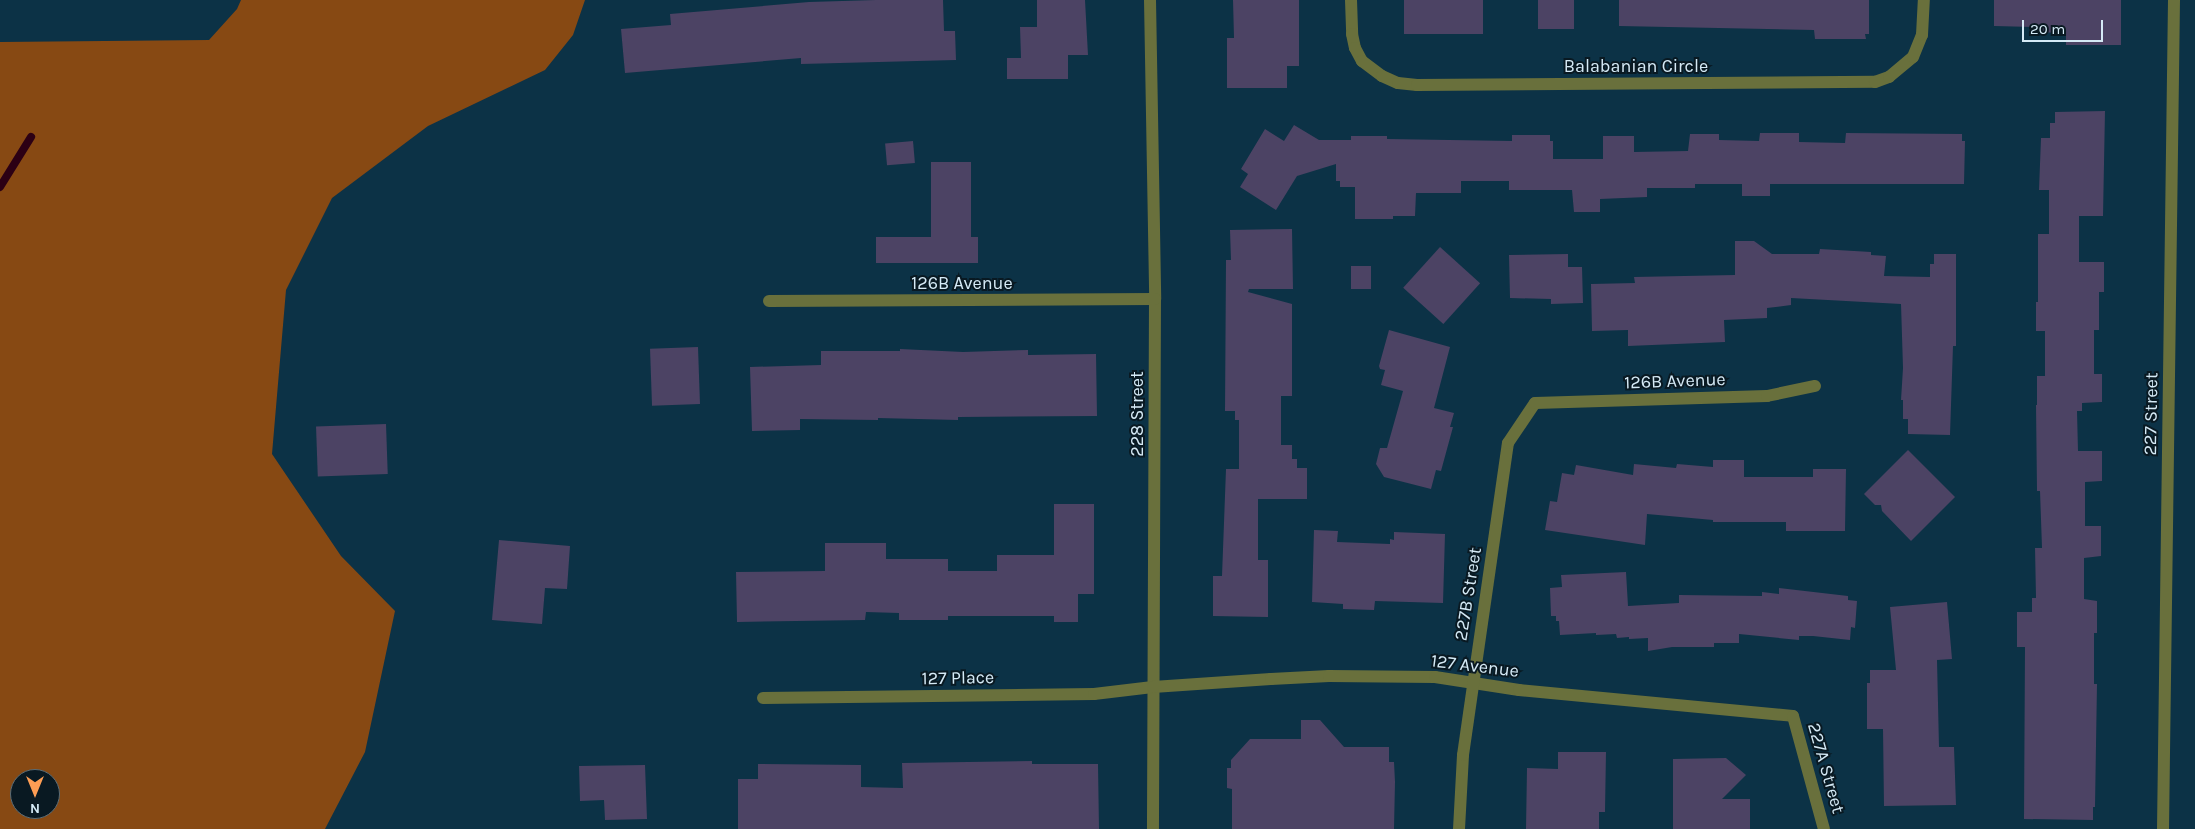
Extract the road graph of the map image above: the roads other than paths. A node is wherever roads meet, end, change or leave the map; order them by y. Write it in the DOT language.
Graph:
graph roads {
  1 [pos="1150,0"];
  2 [pos="1351,0"];
  3 [pos="1924,0"];
  4 [pos="2174,0"];
  5 [pos="1155,299"];
  6 [pos="769,301"];
  7 [pos="1815,386"];
  8 [pos="1535,403"];
  9 [pos="1472,682"];
  10 [pos="1153,687"];
  11 [pos="763,698"];
  12 [pos="1793,716"];
  13 [pos="1153,829"];
  14 [pos="1460,829"];
  15 [pos="1824,829"];
  16 [pos="2163,829"];
  1 -- 5 [label="street, 228 Street"];
  2 -- 3 [label="street, Balabanian Circle"];
  4 -- 16 [label="street, 227 Street"];
  5 -- 6 [label="street, 126B Avenue"];
  5 -- 10 [label="street, 228 Street"];
  7 -- 8 [label="street, 126B Avenue"];
  8 -- 9 [label="street, 227B Street"];
  9 -- 10 [label="street, 127 Avenue"];
  9 -- 12 [label="street, 127 Avenue"];
  9 -- 14 [label="street, 227B Street"];
  10 -- 11 [label="street, 127 Place"];
  10 -- 13 [label="street, 228 Street"];
  12 -- 15 [label="street, 227A Street"];
}
